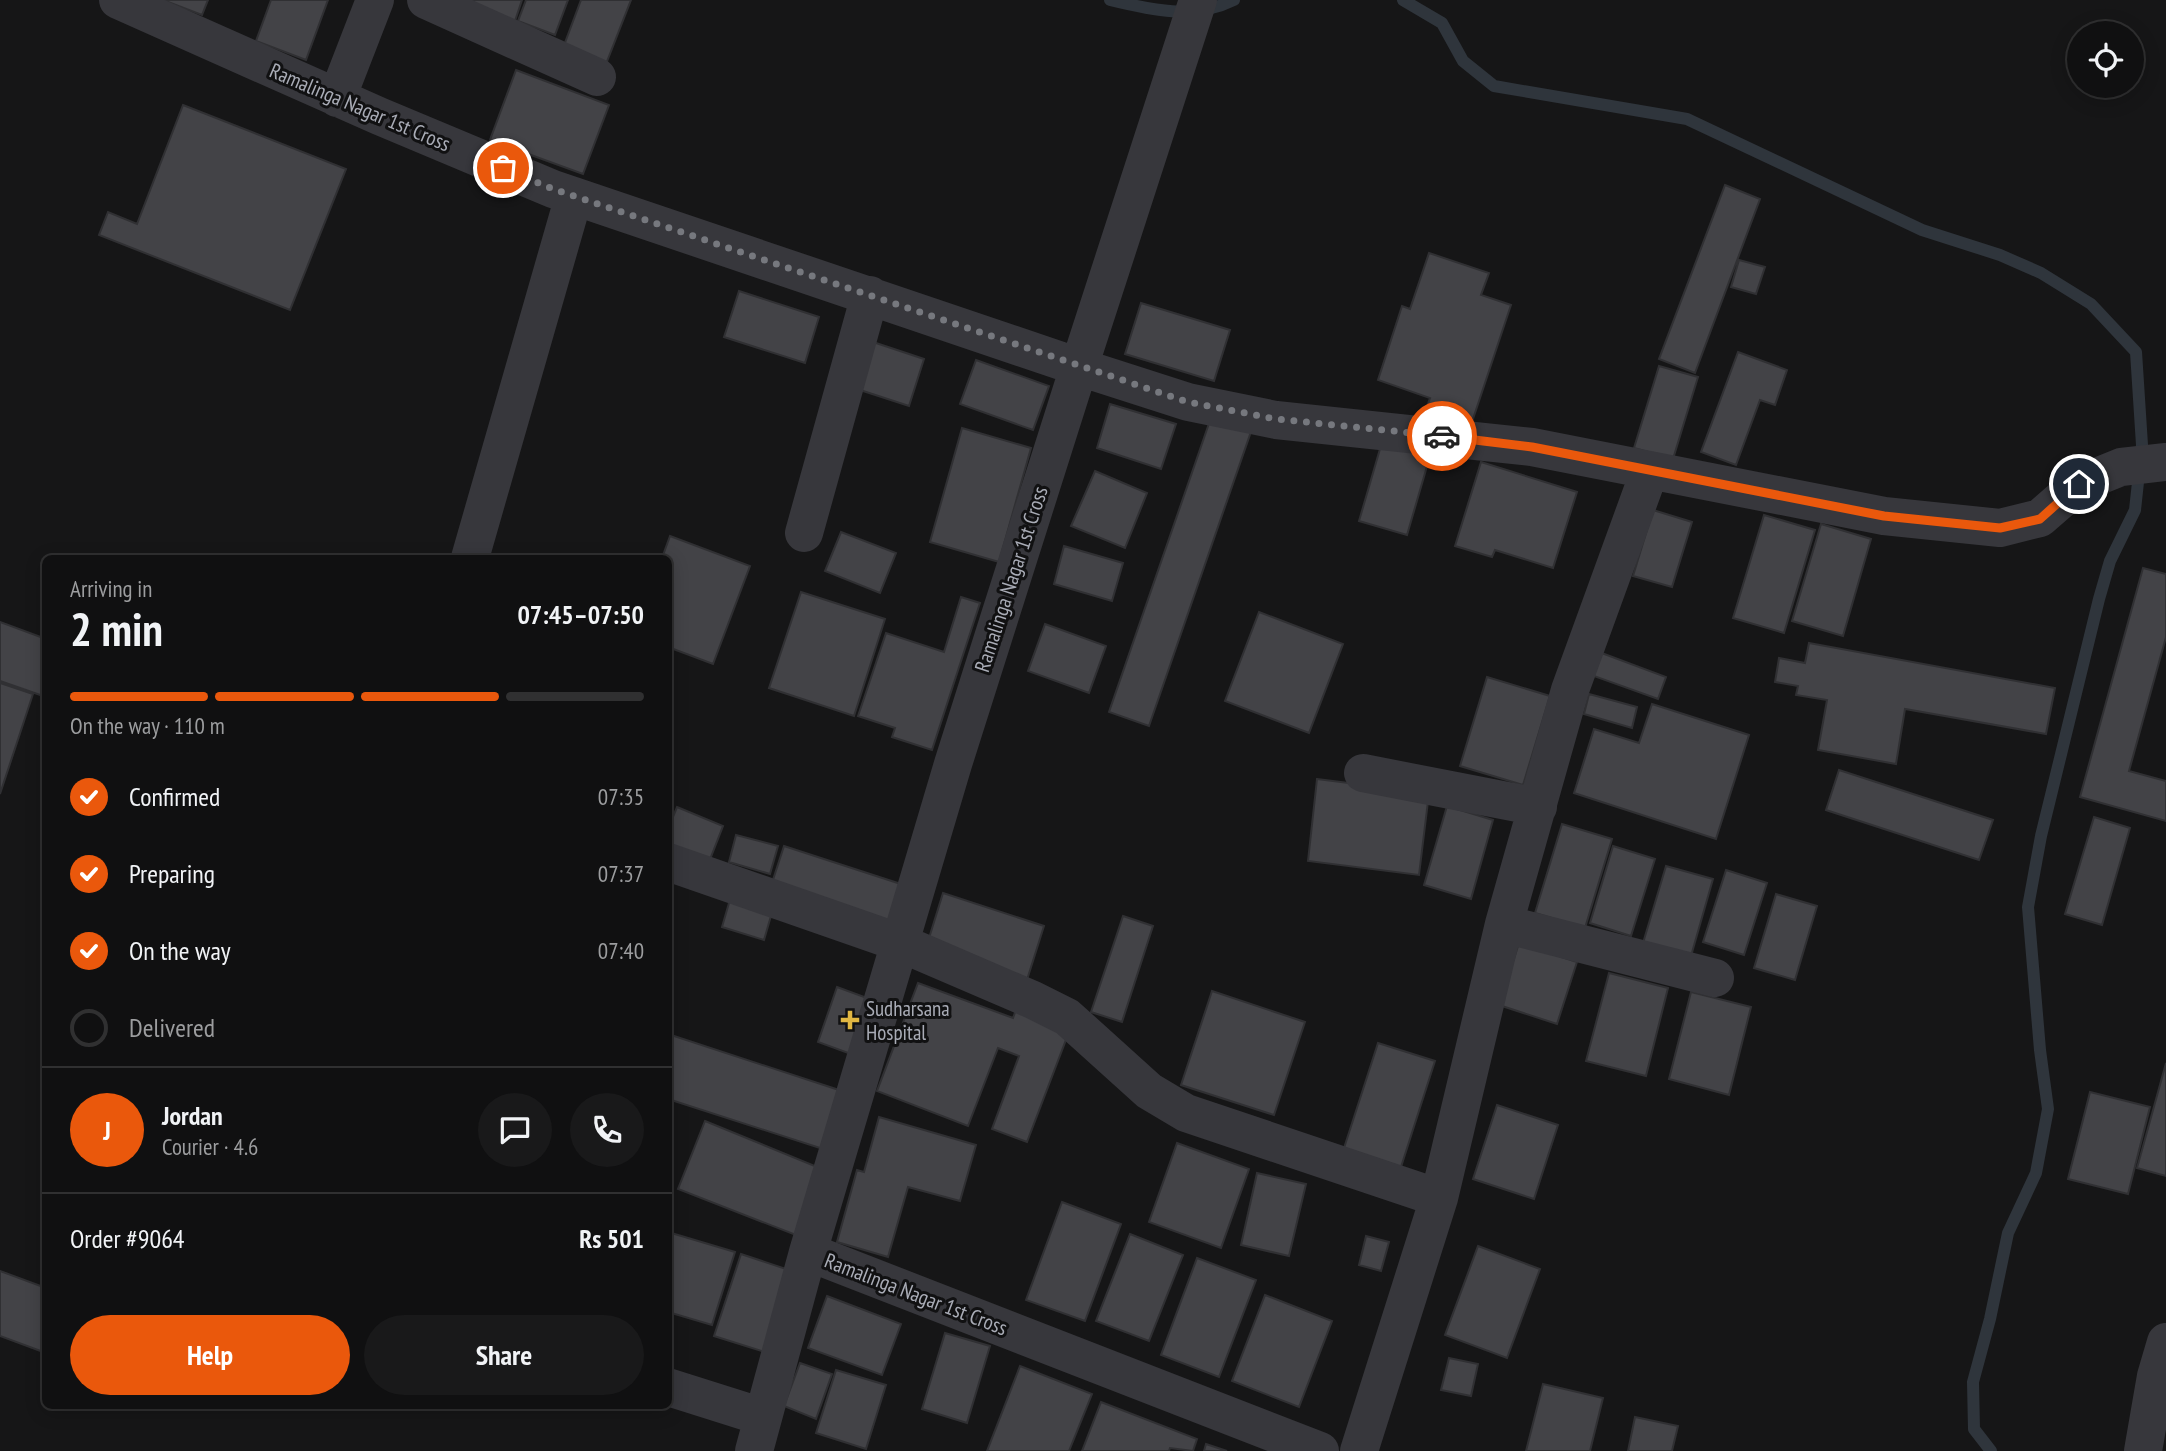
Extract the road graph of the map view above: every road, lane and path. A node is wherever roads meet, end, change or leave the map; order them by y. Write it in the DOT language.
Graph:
graph roads {
  1 [pos="118,0"];
  2 [pos="375,0"];
  3 [pos="426,0"];
  4 [pos="1198,0"];
  5 [pos="597,77"];
  6 [pos="337,98"];
  7 [pos="575,196"];
  8 [pos="870,295"];
  9 [pos="1079,367"];
  10 [pos="2166,462"];
  11 [pos="1650,470"];
  12 [pos="804,533"];
  13 [pos="471,555"];
  14 [pos="1363,773"];
  15 [pos="1538,807"];
  16 [pos="672,863"];
  17 [pos="1504,924"];
  18 [pos="898,942"];
  19 [pos="1716,978"];
  20 [pos="1439,1198"];
  21 [pos="808,1252"];
  22 [pos="2166,1342"];
  23 [pos="672,1389"];
  24 [pos="759,1434"];
  25 [pos="1320,1451"];
  26 [pos="1359,1451"];
  27 [pos="2143,1451"];
  1 -- 6 [label="street, Ramalinga Nagar 1st Cross"];
  2 -- 6 [label="street"];
  3 -- 5 [label="street"];
  4 -- 9 [label="street"];
  6 -- 7 [label="street, Ramalinga Nagar 1st Cross"];
  7 -- 8 [label="street, Ramalinga Nagar 1st Cross"];
  7 -- 13 [label="street"];
  8 -- 9 [label="street, Ramalinga Nagar 1st Cross"];
  8 -- 12 [label="street"];
  9 -- 11 [label="street"];
  9 -- 18 [label="street, Ramalinga Nagar 1st Cross"];
  10 -- 11 [label="street"];
  11 -- 15 [label="street"];
  14 -- 15 [label="street"];
  15 -- 17 [label="street"];
  16 -- 18 [label="street"];
  17 -- 19 [label="street"];
  17 -- 20 [label="street"];
  18 -- 20 [label="street"];
  18 -- 21 [label="street, Ramalinga Nagar 1st Cross"];
  20 -- 26 [label="street"];
  21 -- 24 [label="street"];
  21 -- 25 [label="street, Ramalinga Nagar 1st Cross"];
  22 -- 27 [label="street"];
  23 -- 24 [label="street"];
}
